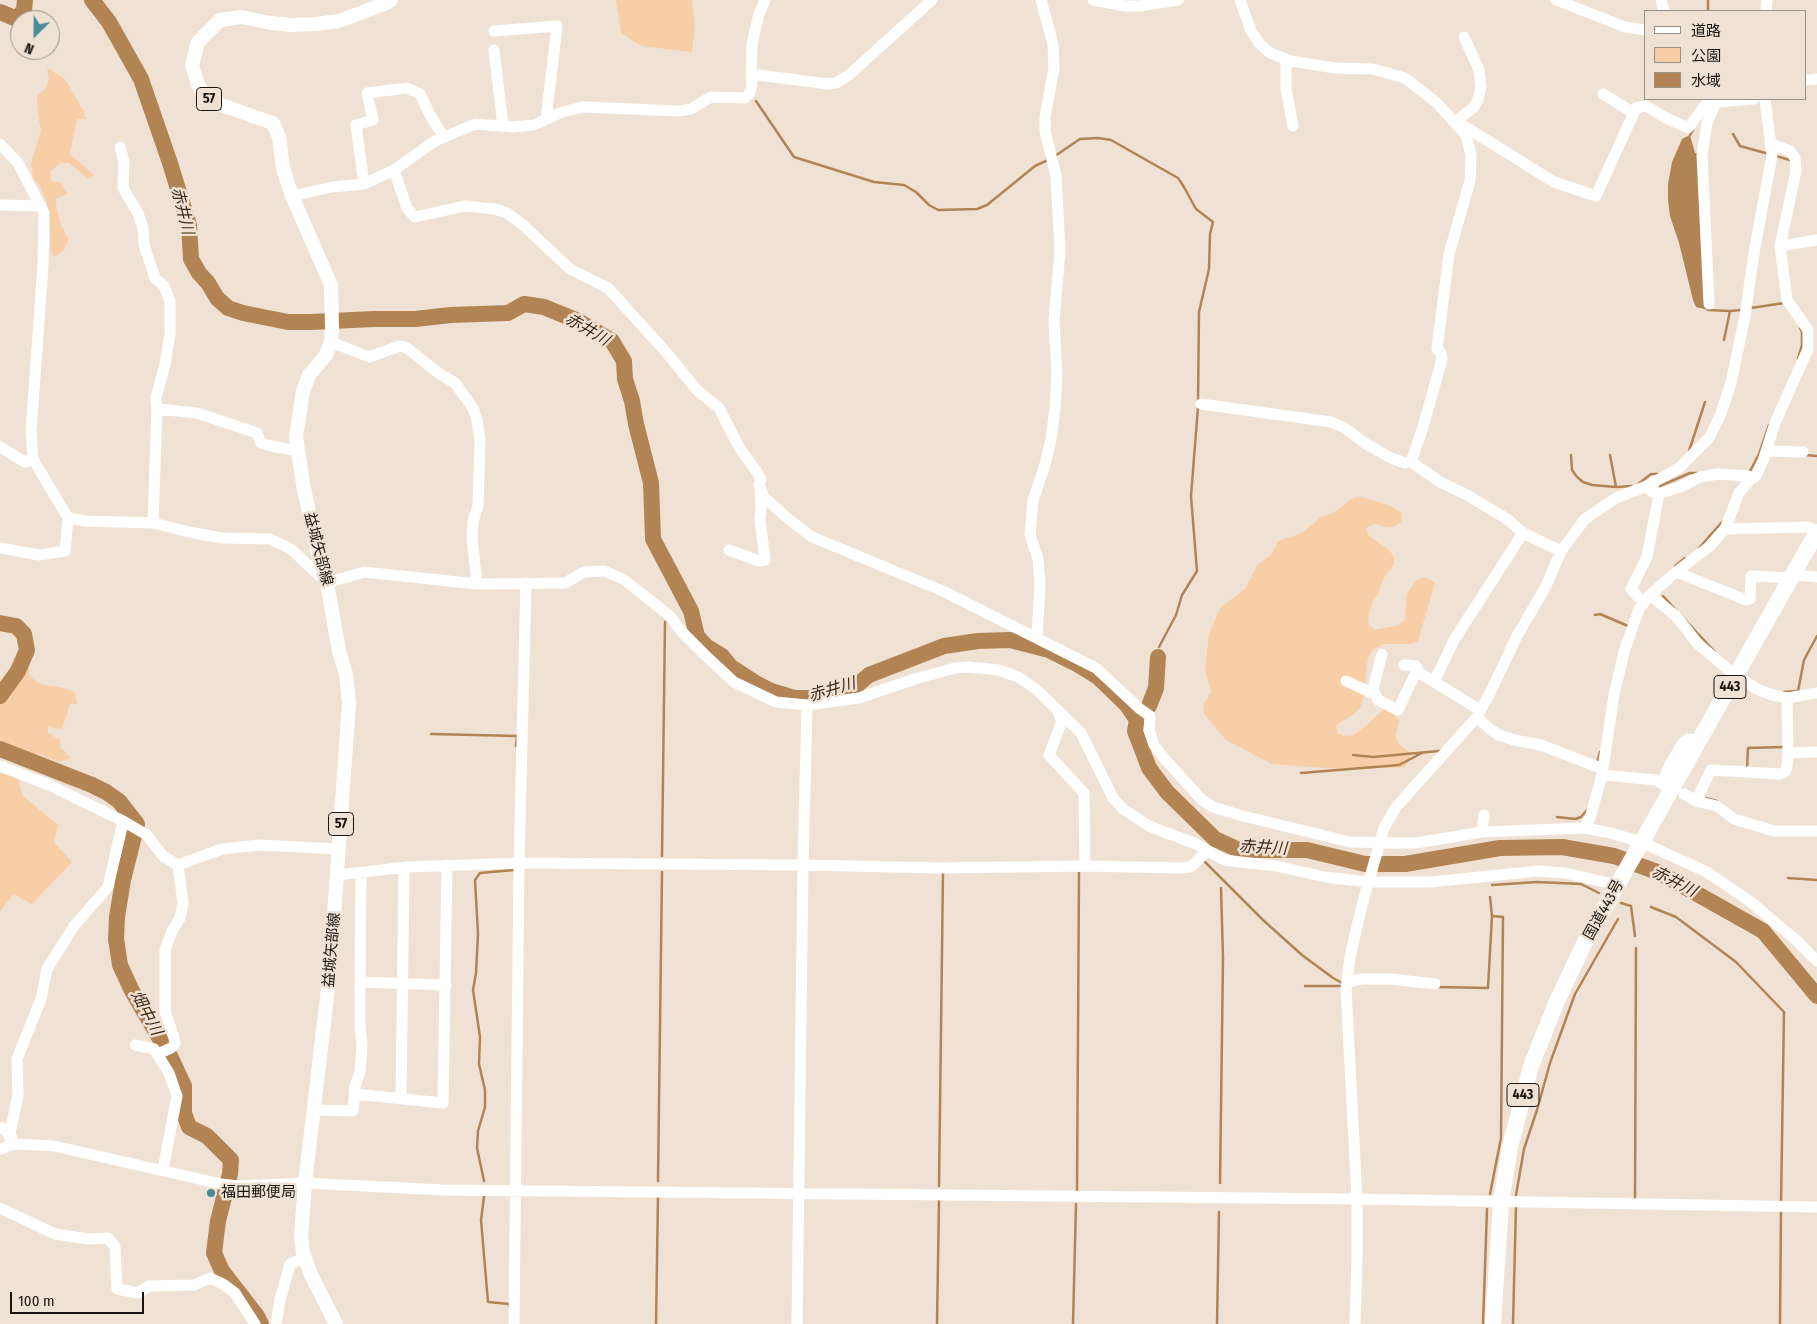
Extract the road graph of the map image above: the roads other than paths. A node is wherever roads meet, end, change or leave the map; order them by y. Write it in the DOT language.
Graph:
graph roads {
  1 [pos="391,0"];
  2 [pos="765,0"];
  3 [pos="932,0"];
  4 [pos="1041,0"];
  5 [pos="1094,0"];
  6 [pos="1178,0"];
  7 [pos="1240,0"];
  8 [pos="1556,0"];
  9 [pos="1644,30"];
  10 [pos="494,31"];
  11 [pos="1464,37"];
  12 [pos="494,50"];
  13 [pos="1286,59"];
  14 [pos="751,74"];
  15 [pos="1604,94"];
  16 [pos="1711,100"];
  17 [pos="1765,100"];
  18 [pos="1634,113"];
  19 [pos="546,119"];
  20 [pos="1456,121"];
  21 [pos="503,126"];
  22 [pos="1293,126"];
  23 [pos="444,137"];
  24 [pos="1770,143"];
  25 [pos="0,144"];
  26 [pos="120,147"];
  27 [pos="394,170"];
  28 [pos="364,184"];
  29 [pos="292,196"];
  30 [pos="0,205"];
  31 [pos="40,206"];
  32 [pos="1817,240"];
  33 [pos="1780,246"];
  34 [pos="1709,304"];
  35 [pos="331,336"];
  36 [pos="1201,404"];
  37 [pos="157,408"];
  38 [pos="0,448"];
  39 [pos="298,451"];
  40 [pos="1766,451"];
  41 [pos="1803,452"];
  42 [pos="33,459"];
  43 [pos="1411,462"];
  44 [pos="1750,480"];
  45 [pos="759,485"];
  46 [pos="1647,486"];
  47 [pos="1659,494"];
  48 [pos="68,518"];
  49 [pos="153,522"];
  50 [pos="1724,529"];
  51 [pos="1817,531"];
  52 [pos="1523,532"];
  53 [pos="0,548"];
  54 [pos="729,550"];
  55 [pos="1561,551"];
  56 [pos="1676,572"];
  57 [pos="1792,577"];
  58 [pos="1817,577"];
  59 [pos="327,583"];
  60 [pos="477,584"];
  61 [pos="526,584"];
  62 [pos="1647,598"];
  63 [pos="1037,638"];
  64 [pos="1382,654"];
  65 [pos="1404,665"];
  66 [pos="1418,672"];
  67 [pos="1736,676"];
  68 [pos="1346,682"];
  69 [pos="1434,682"];
  70 [pos="1372,693"];
  71 [pos="1817,693"];
  72 [pos="1787,698"];
  73 [pos="807,705"];
  74 [pos="1055,706"];
  75 [pos="1478,713"];
  76 [pos="1698,740"];
  77 [pos="1817,752"];
  78 [pos="1788,753"];
  79 [pos="0,766"];
  80 [pos="1603,772"];
  81 [pos="1684,794"];
  82 [pos="1696,801"];
  83 [pos="1484,815"];
  84 [pos="125,822"];
  85 [pos="1584,828"];
  86 [pos="1817,831"];
  87 [pos="1482,832"];
  88 [pos="1641,842"];
  89 [pos="1378,846"];
  90 [pos="339,849"];
  91 [pos="1207,851"];
  92 [pos="519,863"];
  93 [pos="178,865"];
  94 [pos="447,865"];
  95 [pos="803,865"];
  96 [pos="1084,866"];
  97 [pos="404,868"];
  98 [pos="361,872"];
  99 [pos="338,875"];
  100 [pos="1368,880"];
  101 [pos="1618,885"];
  102 [pos="1797,941"];
  103 [pos="1817,952"];
  104 [pos="1817,961"];
  105 [pos="360,982"];
  106 [pos="1347,982"];
  107 [pos="402,983"];
  108 [pos="1435,984"];
  109 [pos="446,985"];
  110 [pos="134,1045"];
  111 [pos="163,1052"];
  112 [pos="355,1094"];
  113 [pos="401,1099"];
  114 [pos="314,1110"];
  115 [pos="0,1127"];
  116 [pos="14,1144"];
  117 [pos="0,1149"];
  118 [pos="163,1170"];
  119 [pos="305,1183"];
  120 [pos="515,1190"];
  121 [pos="798,1194"];
  122 [pos="1356,1199"];
  123 [pos="1501,1202"];
  124 [pos="1817,1207"];
  125 [pos="0,1208"];
  126 [pos="304,1258"];
  127 [pos="255,1324"];
  128 [pos="276,1324"];
  129 [pos="336,1324"];
  130 [pos="514,1324"];
  131 [pos="796,1324"];
  132 [pos="1355,1324"];
  133 [pos="1493,1324"];
  1 -- 29 [label="main road, 57"];
  2 -- 14 [label="street"];
  3 -- 14 [label="street"];
  4 -- 63 [label="street"];
  5 -- 6 [label="street"];
  7 -- 13 [label="street"];
  8 -- 9 [label="street"];
  10 -- 19 [label="street"];
  11 -- 20 [label="street"];
  12 -- 21 [label="street"];
  13 -- 20 [label="street"];
  13 -- 22 [label="street"];
  14 -- 19 [label="street"];
  15 -- 18 [label="street"];
  16 -- 18 [label="street"];
  16 -- 34 [label="street"];
  17 -- 24 [label="street"];
  18 -- 20 [label="street"];
  19 -- 21 [label="street"];
  20 -- 43 [label="street"];
  21 -- 23 [label="street"];
  23 -- 27 [label="street"];
  23 -- 28 [label="street"];
  24 -- 33 [label="street"];
  24 -- 46 [label="street"];
  25 -- 31 [label="street"];
  26 -- 37 [label="street"];
  27 -- 28 [label="street"];
  27 -- 45 [label="street"];
  28 -- 29 [label="street"];
  29 -- 35 [label="main road, 57"];
  30 -- 31 [label="street"];
  31 -- 42 [label="street"];
  32 -- 33 [label="street"];
  33 -- 40 [label="street"];
  35 -- 39 [label="main road, 益城矢部線 / 57"];
  35 -- 60 [label="street"];
  36 -- 43 [label="street"];
  37 -- 39 [label="street"];
  37 -- 49 [label="street"];
  38 -- 42 [label="street"];
  39 -- 59 [label="main road, 益城矢部線 / 57"];
  40 -- 41 [label="street"];
  40 -- 44 [label="street"];
  42 -- 48 [label="street"];
  43 -- 52 [label="street"];
  44 -- 47 [label="street"];
  44 -- 50 [label="street"];
  45 -- 54 [label="street"];
  45 -- 63 [label="street"];
  46 -- 47 [label="street"];
  46 -- 55 [label="street"];
  47 -- 62 [label="street"];
  48 -- 49 [label="street"];
  48 -- 53 [label="street"];
  49 -- 59 [label="street"];
  50 -- 51 [label="street"];
  50 -- 56 [label="street"];
  51 -- 57 [label="highway, 国道443号 / 443"];
  52 -- 55 [label="street"];
  52 -- 69 [label="street"];
  55 -- 75 [label="street"];
  56 -- 57 [label="street"];
  56 -- 62 [label="street"];
  57 -- 58 [label="street"];
  57 -- 67 [label="highway, 国道443号 / 443"];
  59 -- 60 [label="street"];
  59 -- 90 [label="main road, 益城矢部線 / 57"];
  60 -- 61 [label="street"];
  61 -- 73 [label="street"];
  61 -- 92 [label="street"];
  62 -- 67 [label="street"];
  62 -- 80 [label="street"];
  63 -- 89 [label="street"];
  64 -- 70 [label="street"];
  65 -- 66 [label="street"];
  66 -- 69 [label="street"];
  66 -- 70 [label="street"];
  67 -- 72 [label="street"];
  67 -- 76 [label="highway, 国道443号 / 443"];
  68 -- 70 [label="street"];
  69 -- 75 [label="street"];
  71 -- 72 [label="street"];
  72 -- 78 [label="street"];
  73 -- 74 [label="street"];
  73 -- 95 [label="street"];
  74 -- 91 [label="street"];
  74 -- 96 [label="street"];
  75 -- 80 [label="street"];
  75 -- 89 [label="street"];
  76 -- 80 [label="street"];
  76 -- 88 [label="highway, 国道443号 / 443"];
  77 -- 78 [label="street"];
  78 -- 82 [label="street"];
  79 -- 84 [label="street"];
  80 -- 85 [label="street"];
  81 -- 82 [label="street"];
  82 -- 86 [label="street"];
  83 -- 87 [label="street"];
  84 -- 93 [label="street"];
  84 -- 116 [label="street"];
  85 -- 87 [label="street"];
  85 -- 88 [label="street"];
  87 -- 89 [label="street"];
  88 -- 101 [label="highway, 国道443号 / 443"];
  88 -- 102 [label="street"];
  89 -- 100 [label="street"];
  90 -- 93 [label="street"];
  90 -- 99 [label="main road, 益城矢部線 / 57"];
  91 -- 96 [label="street"];
  91 -- 100 [label="street"];
  92 -- 94 [label="street"];
  92 -- 95 [label="street"];
  92 -- 120 [label="street"];
  93 -- 111 [label="street"];
  94 -- 97 [label="street"];
  94 -- 109 [label="street"];
  95 -- 96 [label="street"];
  95 -- 121 [label="street"];
  97 -- 98 [label="street"];
  97 -- 107 [label="street"];
  98 -- 99 [label="street"];
  98 -- 105 [label="street"];
  99 -- 114 [label="main road, 益城矢部線 / 57"];
  100 -- 101 [label="street"];
  100 -- 106 [label="street"];
  101 -- 123 [label="highway, 国道443号 / 443"];
  102 -- 103 [label="street"];
  102 -- 104 [label="street"];
  105 -- 107 [label="street"];
  105 -- 112 [label="street"];
  106 -- 108 [label="street"];
  106 -- 122 [label="street"];
  107 -- 109 [label="street"];
  107 -- 113 [label="street"];
  109 -- 113 [label="street"];
  110 -- 111 [label="street"];
  111 -- 118 [label="street"];
  112 -- 113 [label="street"];
  112 -- 114 [label="street"];
  114 -- 119 [label="main road, 益城矢部線 / 57"];
  115 -- 116 [label="street"];
  116 -- 117 [label="street"];
  116 -- 118 [label="street"];
  118 -- 119 [label="street"];
  119 -- 120 [label="street"];
  119 -- 126 [label="main road, 益城矢部線 / 57"];
  120 -- 121 [label="street"];
  120 -- 130 [label="street"];
  121 -- 122 [label="street"];
  121 -- 131 [label="street"];
  122 -- 123 [label="street"];
  122 -- 132 [label="street"];
  123 -- 124 [label="street"];
  123 -- 133 [label="highway, 国道443号 / 443"];
  125 -- 127 [label="street"];
  126 -- 128 [label="street"];
  126 -- 129 [label="main road, 益城矢部線 / 57"];
}
